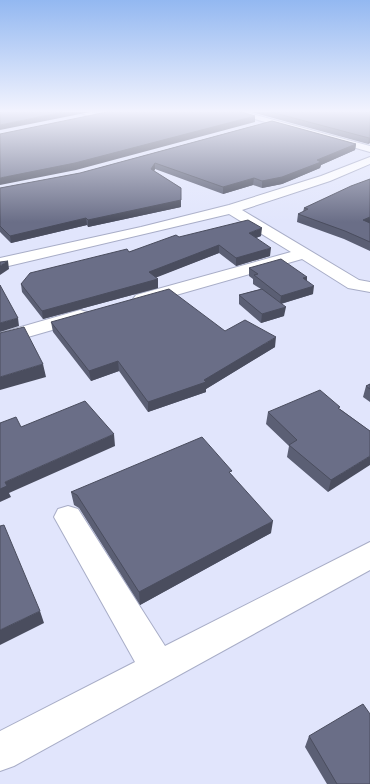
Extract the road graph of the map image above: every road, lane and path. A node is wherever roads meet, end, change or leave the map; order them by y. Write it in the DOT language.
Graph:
graph roads {
  1 [pos="370,160"];
  2 [pos="231,209"];
  3 [pos="303,254"];
  4 [pos="0,263"];
  5 [pos="370,286"];
  6 [pos="129,303"];
  7 [pos="98,311"];
  8 [pos="0,339"];
  9 [pos="68,517"];
  10 [pos="370,555"];
  11 [pos="158,668"];
  12 [pos="0,752"];
  1 -- 2 [label="street"];
  2 -- 3 [label="street"];
  2 -- 4 [label="street"];
  3 -- 5 [label="street"];
  3 -- 6 [label="street"];
  7 -- 8 [label="street"];
  9 -- 11 [label="street"];
  10 -- 11 [label="street"];
  11 -- 12 [label="street"];
}
